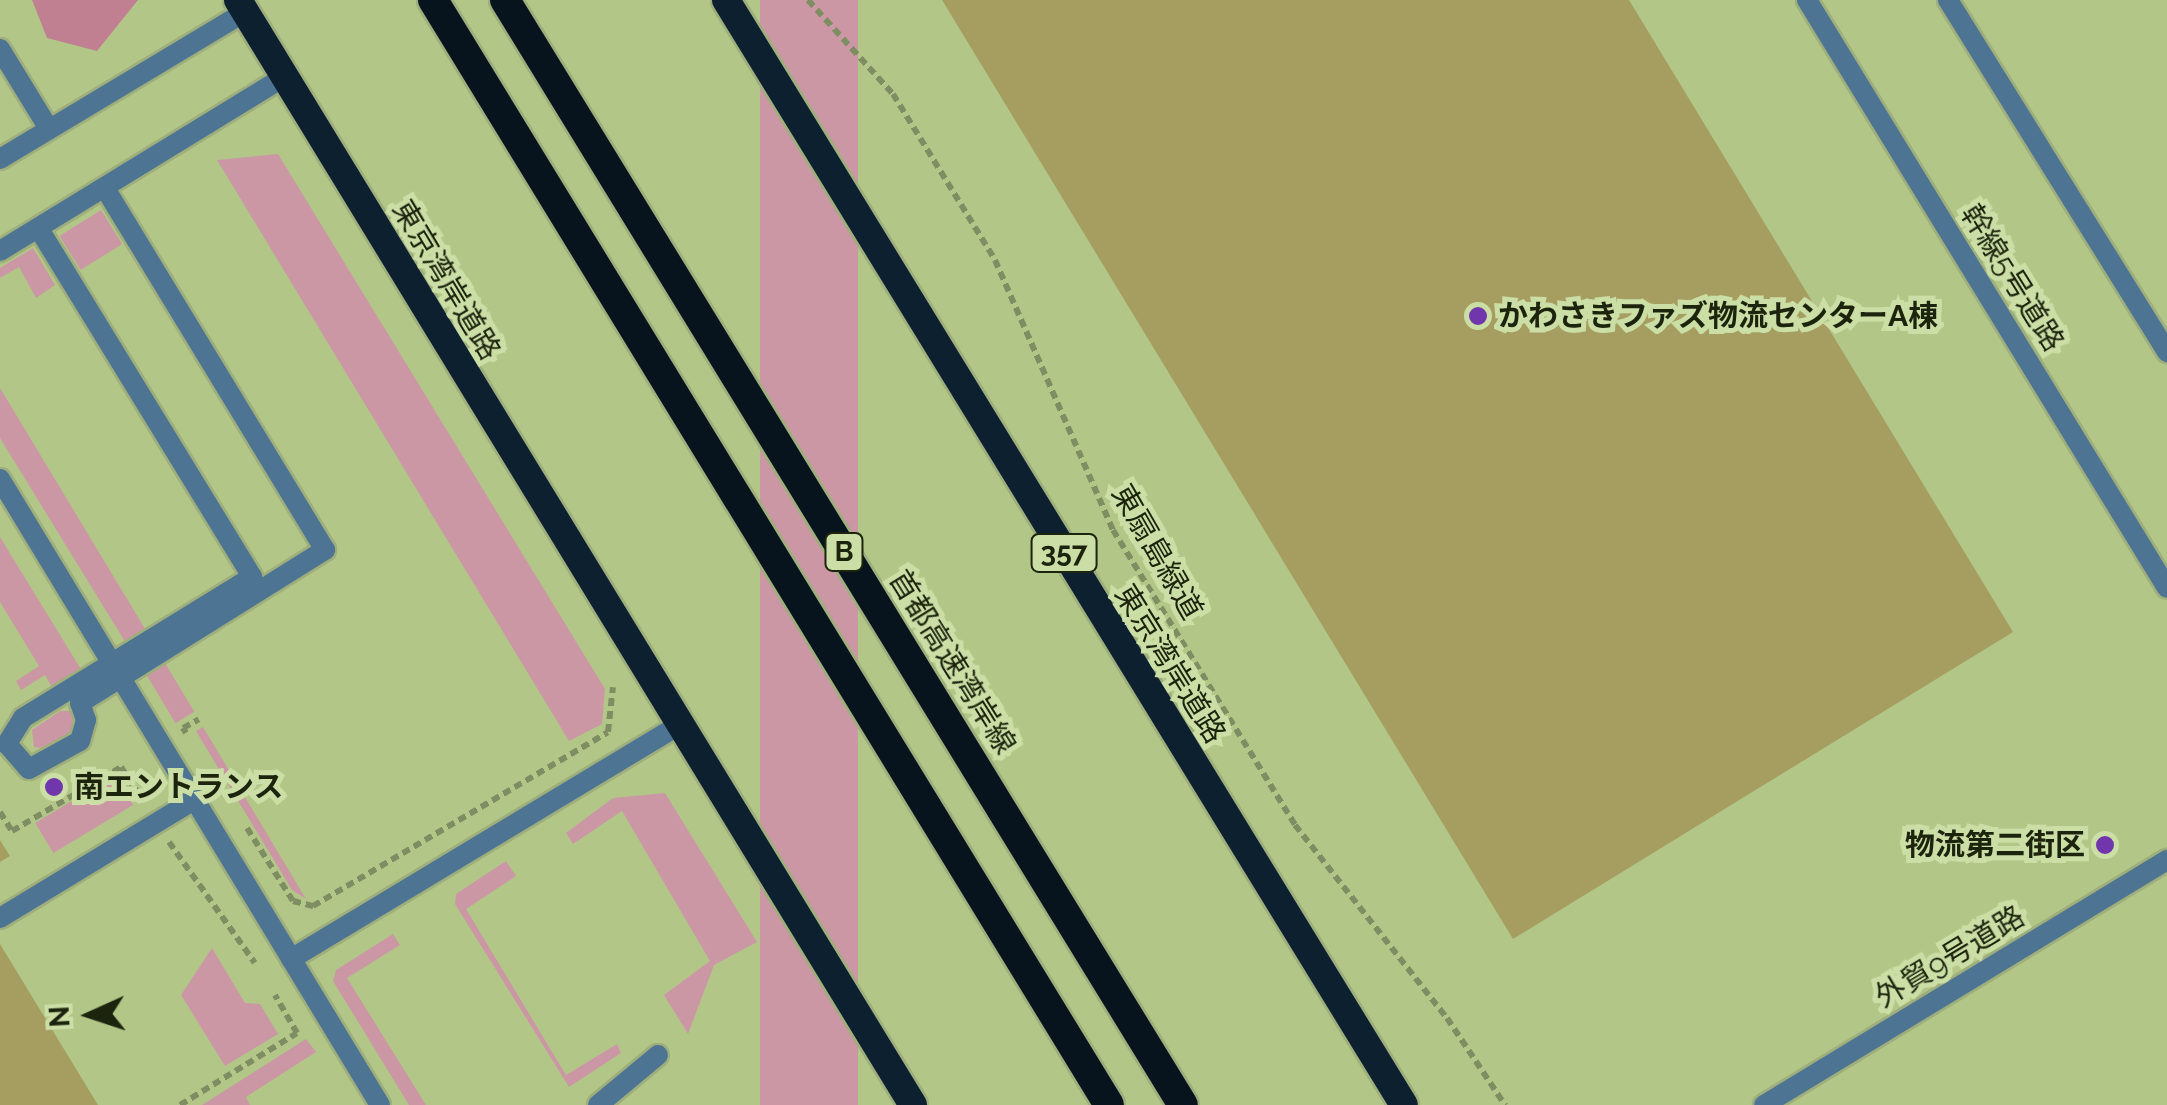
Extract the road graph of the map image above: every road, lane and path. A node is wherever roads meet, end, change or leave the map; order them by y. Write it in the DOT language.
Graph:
graph roads {
  1 [pos="433,0"];
  2 [pos="505,0"];
  3 [pos="726,0"];
  4 [pos="808,0"];
  5 [pos="1806,0"];
  6 [pos="1948,0"];
  7 [pos="241,6"];
  8 [pos="0,48"];
  9 [pos="284,77"];
  10 [pos="49,129"];
  11 [pos="0,159"];
  12 [pos="106,188"];
  13 [pos="39,229"];
  14 [pos="0,252"];
  15 [pos="2167,352"];
  16 [pos="0,479"];
  17 [pos="2167,588"];
  18 [pos="116,670"];
  19 [pos="613,687"];
  20 [pos="199,719"];
  21 [pos="680,724"];
  22 [pos="193,744"];
  23 [pos="194,800"];
  24 [pos="143,801"];
  25 [pos="0,812"];
  26 [pos="243,822"];
  27 [pos="168,842"];
  28 [pos="2167,860"];
  29 [pos="0,918"];
  30 [pos="291,959"];
  31 [pos="255,963"];
  32 [pos="275,995"];
  33 [pos="658,1055"];
  34 [pos="180,1105"];
  35 [pos="380,1105"];
  36 [pos="598,1105"];
  37 [pos="913,1105"];
  38 [pos="1109,1105"];
  39 [pos="1183,1105"];
  40 [pos="1404,1105"];
  41 [pos="1506,1105"];
  42 [pos="1764,1105"];
  1 -- 38 [label="highway, B"];
  2 -- 39 [label="highway, 首都高速湾岸線 / B"];
  3 -- 40 [label="highway, 東京湾岸道路 / 357"];
  4 -- 41 [label="path, 東扇島緑道"];
  5 -- 17 [label="street, 幹線5号道路"];
  6 -- 15 [label="street"];
  7 -- 9 [label="highway, 東京湾岸道路"];
  7 -- 10 [label="street"];
  8 -- 10 [label="street"];
  9 -- 12 [label="street"];
  9 -- 21 [label="highway, 東京湾岸道路"];
  10 -- 11 [label="street"];
  12 -- 13 [label="street"];
  12 -- 18 [label="street"];
  13 -- 14 [label="street"];
  13 -- 18 [label="street"];
  16 -- 18 [label="street"];
  18 -- 18 [label="street"];
  18 -- 23 [label="street"];
  19 -- 26 [label="path"];
  20 -- 22 [label="path"];
  21 -- 30 [label="street"];
  21 -- 37 [label="highway, 東京湾岸道路"];
  23 -- 29 [label="street"];
  23 -- 30 [label="street"];
  24 -- 25 [label="path"];
  27 -- 31 [label="path"];
  28 -- 42 [label="street, 外貿9号道路"];
  30 -- 35 [label="street"];
  32 -- 34 [label="path"];
  33 -- 36 [label="street"];
}
